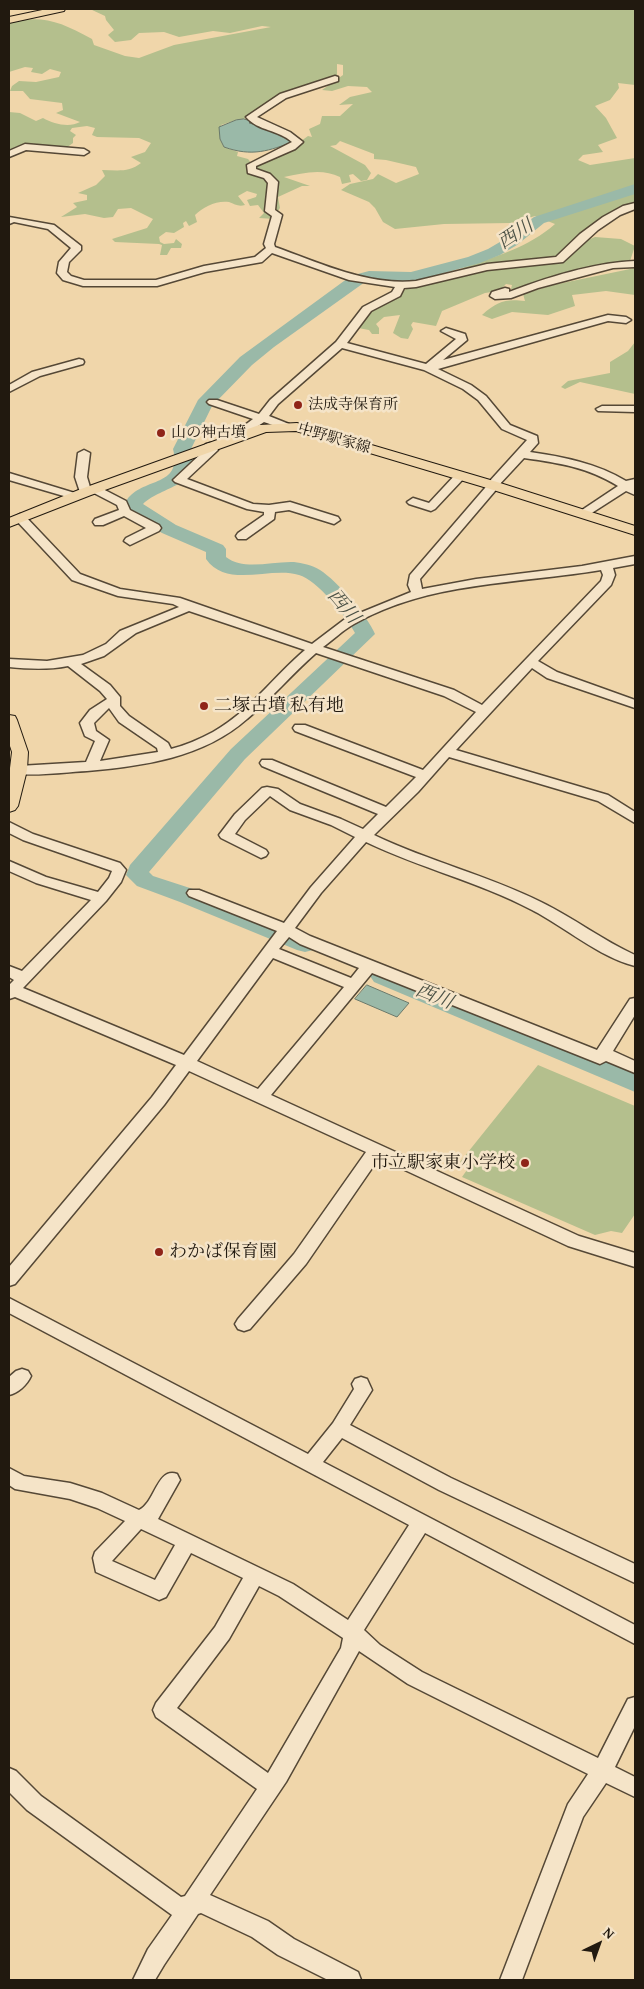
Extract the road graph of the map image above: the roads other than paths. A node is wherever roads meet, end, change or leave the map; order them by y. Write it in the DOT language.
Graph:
graph roads {
  1 [pos="60,9"];
  2 [pos="9,20"];
  3 [pos="335,79"];
  4 [pos="84,152"];
  5 [pos="9,154"];
  6 [pos="635,206"];
  7 [pos="9,221"];
  8 [pos="271,249"];
  9 [pos="635,264"];
  10 [pos="400,284"];
  11 [pos="505,291"];
  12 [pos="626,320"];
  13 [pos="446,331"];
  14 [pos="340,344"];
  15 [pos="79,362"];
  16 [pos="428,368"];
  17 [pos="9,390"];
  18 [pos="214,402"];
  19 [pos="602,409"];
  20 [pos="635,409"];
  21 [pos="262,418"];
  22 [pos="285,426"];
  23 [pos="245,434"];
  24 [pos="210,446"];
  25 [pos="84,453"];
  26 [pos="521,454"];
  27 [pos="185,455"];
  28 [pos="9,476"];
  29 [pos="460,476"];
  30 [pos="492,485"];
  31 [pos="632,486"];
  32 [pos="85,492"];
  33 [pos="413,502"];
  34 [pos="269,509"];
  35 [pos="125,512"];
  36 [pos="583,514"];
  37 [pos="14,520"];
  38 [pos="334,520"];
  39 [pos="100,522"];
  40 [pos="635,531"];
  41 [pos="242,536"];
  42 [pos="130,541"];
  43 [pos="635,560"];
  44 [pos="606,566"];
  45 [pos="418,594"];
  46 [pos="189,607"];
  47 [pos="312,648"];
  48 [pos="69,661"];
  49 [pos="9,662"];
  50 [pos="530,662"];
  51 [pos="113,701"];
  52 [pos="635,704"];
  53 [pos="484,711"];
  54 [pos="9,720"];
  55 [pos="300,728"];
  56 [pos="447,752"];
  57 [pos="166,755"];
  58 [pos="267,763"];
  59 [pos="91,765"];
  60 [pos="19,770"];
  61 [pos="425,776"];
  62 [pos="9,806"];
  63 [pos="388,813"];
  64 [pos="635,818"];
  65 [pos="9,827"];
  66 [pos="365,835"];
  67 [pos="261,854"];
  68 [pos="9,866"];
  69 [pos="194,893"];
  70 [pos="100,898"];
  71 [pos="286,929"];
  72 [pos="270,952"];
  73 [pos="635,961"];
  74 [pos="9,971"];
  75 [pos="360,976"];
  76 [pos="24,978"];
  77 [pos="11,992"];
  78 [pos="633,1012"];
  79 [pos="603,1054"];
  80 [pos="187,1063"];
  81 [pos="635,1067"];
  82 [pos="261,1097"];
  83 [pos="376,1150"];
  84 [pos="635,1260"];
  85 [pos="9,1279"];
  86 [pos="9,1305"];
  87 [pos="244,1324"];
  88 [pos="22,1376"];
  89 [pos="360,1384"];
  90 [pos="9,1388"];
  91 [pos="340,1428"];
  92 [pos="311,1464"];
  93 [pos="171,1480"];
  94 [pos="13,1483"];
  95 [pos="138,1519"];
  96 [pos="421,1523"];
  97 [pos="187,1542"];
  98 [pos="635,1574"];
  99 [pos="254,1575"];
  100 [pos="353,1634"];
  101 [pos="635,1635"];
  102 [pos="635,1706"];
  103 [pos="602,1771"];
  104 [pos="9,1778"];
  105 [pos="271,1787"];
  106 [pos="635,1787"];
  107 [pos="191,1905"];
  108 [pos="144,1980"];
  109 [pos="350,1980"];
  110 [pos="511,1980"];
  1 -- 2 [label="main road"];
  3 -- 8 [label="street"];
  4 -- 5 [label="street"];
  6 -- 10 [label="street"];
  7 -- 8 [label="street"];
  8 -- 10 [label="street"];
  9 -- 11 [label="street"];
  10 -- 14 [label="street"];
  12 -- 16 [label="street"];
  13 -- 16 [label="street"];
  14 -- 16 [label="street"];
  14 -- 21 [label="street"];
  15 -- 17 [label="street"];
  16 -- 26 [label="street"];
  18 -- 21 [label="street"];
  19 -- 20 [label="street"];
  21 -- 22 [label="street"];
  21 -- 23 [label="street"];
  22 -- 23 [label="main road, 中野駅家線"];
  22 -- 29 [label="main road, 中野駅家線"];
  23 -- 24 [label="main road, 中野駅家線"];
  24 -- 27 [label="main road, 中野駅家線"];
  24 -- 34 [label="street"];
  25 -- 32 [label="street"];
  26 -- 30 [label="street"];
  26 -- 31 [label="street"];
  27 -- 32 [label="main road, 中野駅家線"];
  28 -- 32 [label="street"];
  29 -- 30 [label="main road, 中野駅家線"];
  29 -- 33 [label="street"];
  30 -- 36 [label="main road, 中野駅家線"];
  30 -- 45 [label="street"];
  31 -- 36 [label="street"];
  32 -- 35 [label="street"];
  32 -- 37 [label="main road, 中野駅家線"];
  34 -- 38 [label="street"];
  34 -- 41 [label="street"];
  35 -- 39 [label="street"];
  35 -- 42 [label="street"];
  36 -- 40 [label="main road, 中野駅家線"];
  37 -- 46 [label="street"];
  43 -- 44 [label="street"];
  44 -- 45 [label="street"];
  44 -- 50 [label="street"];
  45 -- 47 [label="street"];
  46 -- 47 [label="street"];
  46 -- 48 [label="street"];
  47 -- 53 [label="street"];
  47 -- 57 [label="street"];
  48 -- 49 [label="street"];
  48 -- 51 [label="street"];
  50 -- 52 [label="street"];
  50 -- 53 [label="street"];
  51 -- 57 [label="street"];
  51 -- 59 [label="street"];
  53 -- 56 [label="street"];
  54 -- 60 [label="main road"];
  55 -- 61 [label="street"];
  56 -- 61 [label="street"];
  56 -- 64 [label="street"];
  57 -- 59 [label="street"];
  58 -- 63 [label="street"];
  59 -- 60 [label="street"];
  60 -- 62 [label="main road"];
  61 -- 63 [label="street"];
  63 -- 66 [label="street"];
  65 -- 70 [label="street"];
  66 -- 67 [label="street"];
  66 -- 71 [label="street"];
  66 -- 73 [label="street"];
  68 -- 70 [label="street"];
  69 -- 71 [label="street"];
  70 -- 76 [label="street"];
  71 -- 72 [label="street"];
  71 -- 75 [label="street"];
  72 -- 75 [label="street"];
  72 -- 80 [label="street"];
  74 -- 76 [label="street"];
  75 -- 79 [label="street"];
  75 -- 82 [label="street"];
  76 -- 77 [label="street"];
  77 -- 80 [label="street"];
  78 -- 79 [label="street"];
  79 -- 81 [label="street"];
  80 -- 82 [label="street"];
  80 -- 85 [label="street"];
  82 -- 83 [label="street"];
  83 -- 84 [label="street"];
  83 -- 87 [label="street"];
  86 -- 92 [label="street"];
  88 -- 90 [label="street"];
  89 -- 91 [label="street"];
  91 -- 92 [label="street"];
  91 -- 98 [label="street"];
  92 -- 96 [label="street"];
  93 -- 95 [label="street"];
  94 -- 95 [label="street"];
  95 -- 97 [label="street"];
  95 -- 97 [label="street"];
  96 -- 100 [label="street"];
  96 -- 101 [label="street"];
  97 -- 99 [label="street"];
  99 -- 100 [label="street"];
  99 -- 105 [label="street"];
  100 -- 103 [label="street"];
  100 -- 105 [label="street"];
  102 -- 103 [label="street"];
  103 -- 106 [label="street"];
  103 -- 110 [label="street"];
  104 -- 107 [label="street"];
  105 -- 107 [label="street"];
  107 -- 108 [label="street"];
  107 -- 109 [label="street"];
}
